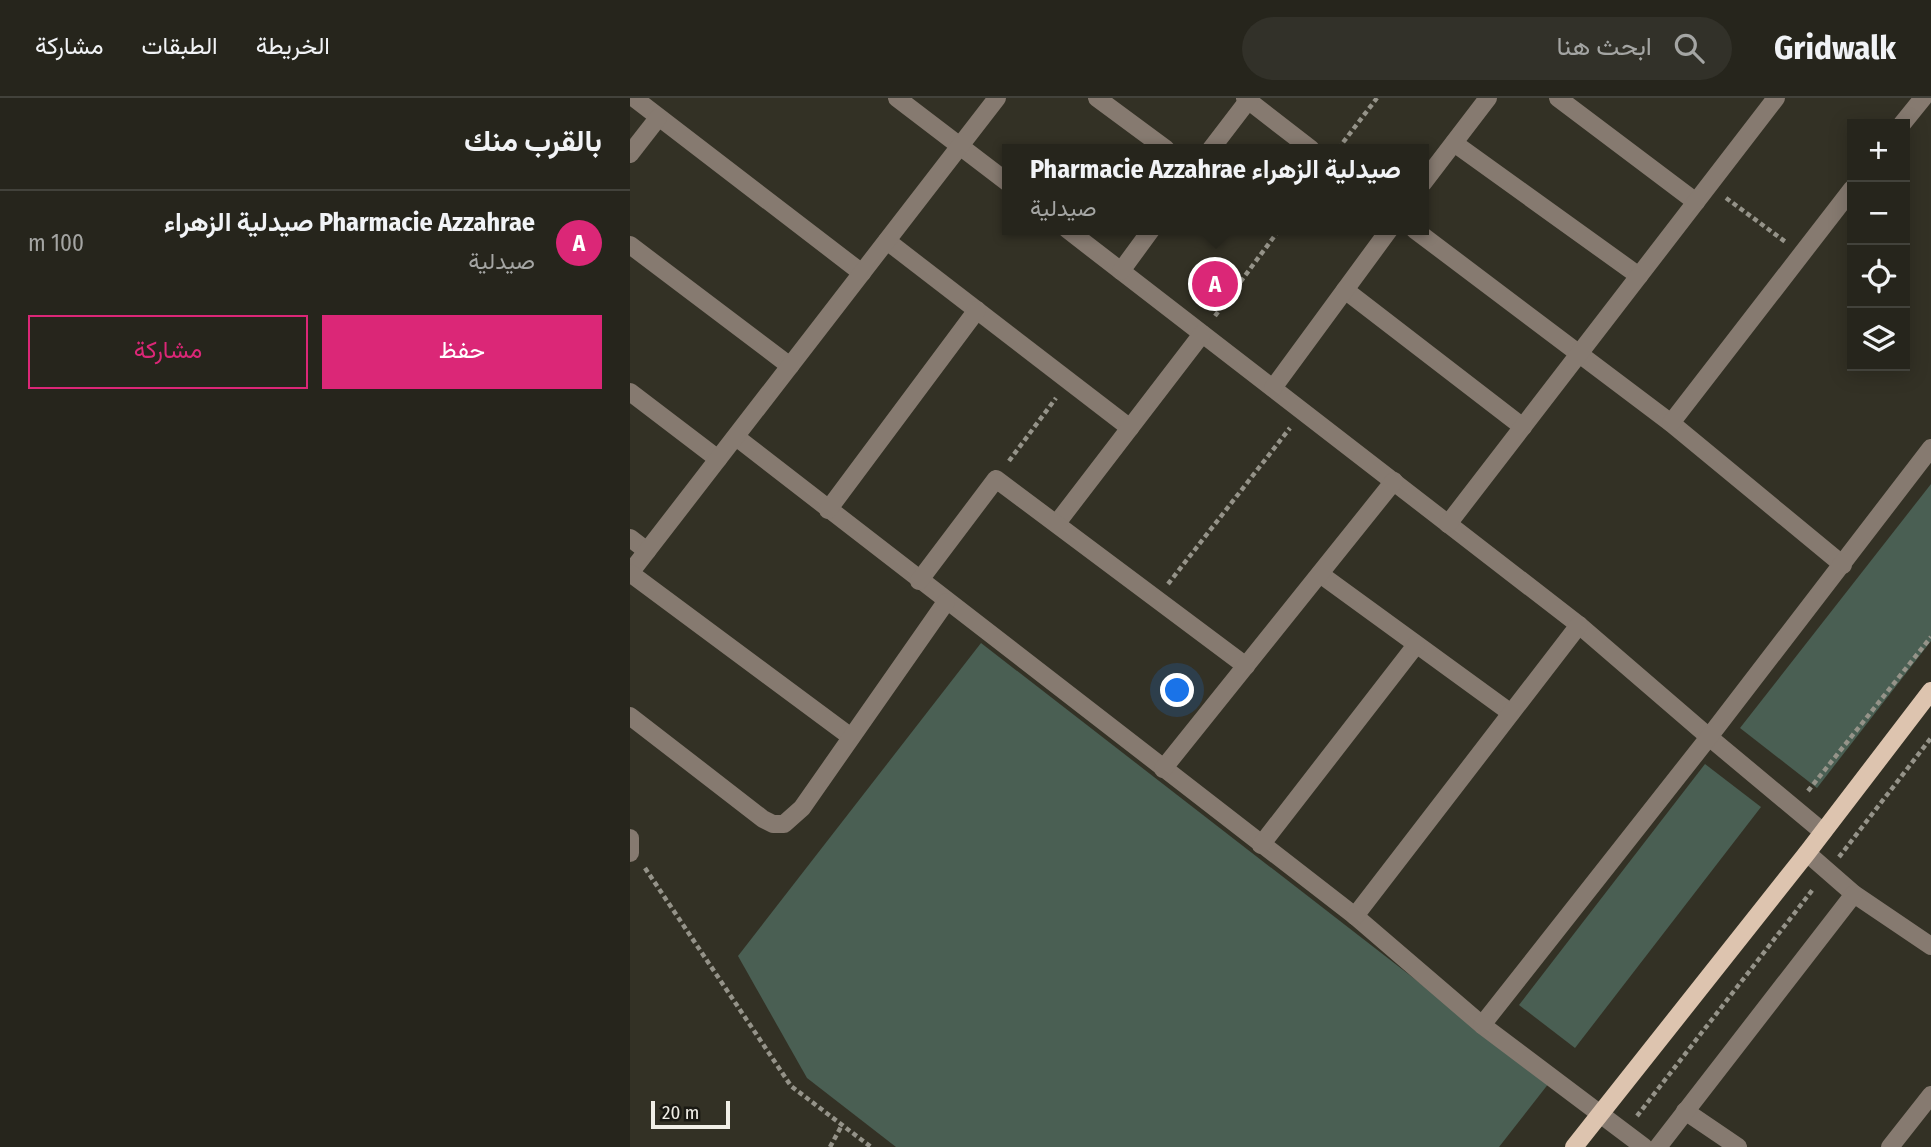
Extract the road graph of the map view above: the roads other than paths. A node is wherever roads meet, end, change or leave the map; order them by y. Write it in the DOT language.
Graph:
graph roads {
  1 [pos="634,98"];
  2 [pos="897,98"];
  3 [pos="997,98"];
  4 [pos="1097,98"];
  5 [pos="1488,98"];
  6 [pos="1558,98"];
  7 [pos="1776,98"];
  8 [pos="1248,99"];
  9 [pos="1927,99"];
  10 [pos="658,118"];
  11 [pos="1907,119"];
  12 [pos="1454,143"];
  13 [pos="1159,144"];
  14 [pos="1215,144"];
  15 [pos="1305,144"];
  16 [pos="960,146"];
  17 [pos="630,154"];
  18 [pos="1429,175"];
  19 [pos="1002,178"];
  20 [pos="1847,195"];
  21 [pos="1696,202"];
  22 [pos="1074,235"];
  23 [pos="1147,235"];
  24 [pos="1385,235"];
  25 [pos="1422,235"];
  26 [pos="887,241"];
  27 [pos="630,245"];
  28 [pos="1121,271"];
  29 [pos="862,272"];
  30 [pos="1639,276"];
  31 [pos="1345,290"];
  32 [pos="977,310"];
  33 [pos="1202,334"];
  34 [pos="1579,354"];
  35 [pos="790,366"];
  36 [pos="1273,388"];
  37 [pos="630,392"];
  38 [pos="1671,423"];
  39 [pos="1523,427"];
  40 [pos="1130,428"];
  41 [pos="736,437"];
  42 [pos="1931,448"];
  43 [pos="718,459"];
  44 [pos="1394,481"];
  45 [pos="828,510"];
  46 [pos="1057,523"];
  47 [pos="1448,524"];
  48 [pos="630,538"];
  49 [pos="647,551"];
  50 [pos="1843,565"];
  51 [pos="630,573"];
  52 [pos="1320,575"];
  53 [pos="919,581"];
  54 [pos="946,602"];
  55 [pos="1579,625"];
  56 [pos="1416,645"];
  57 [pos="1246,666"];
  58 [pos="1931,691"];
  59 [pos="1511,713"];
  60 [pos="630,716"];
  61 [pos="851,737"];
  62 [pos="1709,737"];
  63 [pos="1163,769"];
  64 [pos="1823,832"];
  65 [pos="1261,845"];
  66 [pos="1807,853"];
  67 [pos="1854,894"];
  68 [pos="1355,916"];
  69 [pos="1931,946"];
  70 [pos="1482,1025"];
  71 [pos="1931,1095"];
  72 [pos="1685,1111"];
  73 [pos="1600,1114"];
  74 [pos="1574,1147"];
  75 [pos="1644,1147"];
  76 [pos="1658,1147"];
  77 [pos="1738,1147"];
  78 [pos="1890,1147"];
  1 -- 10 [label="street"];
  2 -- 16 [label="street"];
  3 -- 16 [label="street"];
  4 -- 13 [label="street"];
  5 -- 12 [label="street"];
  6 -- 21 [label="street"];
  7 -- 21 [label="street"];
  8 -- 14 [label="street"];
  8 -- 15 [label="street"];
  9 -- 11 [label="street"];
  10 -- 17 [label="street"];
  10 -- 29 [label="street"];
  12 -- 18 [label="street"];
  12 -- 30 [label="street"];
  16 -- 19 [label="street"];
  16 -- 26 [label="street"];
  20 -- 38 [label="street"];
  21 -- 30 [label="street"];
  22 -- 28 [label="street"];
  23 -- 28 [label="street"];
  24 -- 31 [label="street"];
  25 -- 34 [label="street"];
  26 -- 29 [label="street"];
  26 -- 32 [label="street"];
  27 -- 35 [label="street"];
  28 -- 33 [label="street"];
  29 -- 35 [label="street"];
  30 -- 34 [label="street"];
  31 -- 36 [label="street"];
  31 -- 39 [label="street"];
  32 -- 40 [label="street"];
  32 -- 45 [label="street"];
  33 -- 36 [label="street"];
  33 -- 40 [label="street"];
  34 -- 38 [label="street"];
  34 -- 39 [label="street"];
  35 -- 41 [label="street"];
  36 -- 44 [label="street"];
  37 -- 43 [label="street"];
  38 -- 50 [label="street"];
  39 -- 47 [label="street"];
  40 -- 46 [label="street"];
  41 -- 43 [label="street"];
  41 -- 45 [label="street"];
  42 -- 50 [label="street"];
  43 -- 49 [label="street"];
  44 -- 47 [label="street"];
  44 -- 52 [label="street"];
  45 -- 53 [label="street"];
  46 -- 53 [label="street"];
  46 -- 57 [label="street"];
  47 -- 55 [label="street"];
  48 -- 49 [label="street"];
  49 -- 51 [label="street"];
  50 -- 62 [label="street"];
  51 -- 61 [label="street"];
  52 -- 56 [label="street"];
  52 -- 57 [label="street"];
  53 -- 54 [label="street"];
  54 -- 61 [label="street"];
  54 -- 63 [label="street"];
  55 -- 59 [label="street"];
  55 -- 62 [label="street"];
  56 -- 59 [label="street"];
  56 -- 65 [label="street"];
  57 -- 63 [label="street"];
  58 -- 64 [label="main road"];
  59 -- 68 [label="street"];
  60 -- 61 [label="street"];
  62 -- 64 [label="street"];
  62 -- 70 [label="street"];
  63 -- 65 [label="street"];
  64 -- 66 [label="main road"];
  65 -- 68 [label="street"];
  66 -- 67 [label="street"];
  66 -- 73 [label="main road"];
  67 -- 69 [label="street"];
  67 -- 72 [label="street"];
  68 -- 70 [label="street"];
  70 -- 73 [label="street"];
  71 -- 78 [label="street"];
  72 -- 76 [label="street"];
  72 -- 77 [label="street"];
  73 -- 74 [label="main road"];
  73 -- 75 [label="street"];
}
